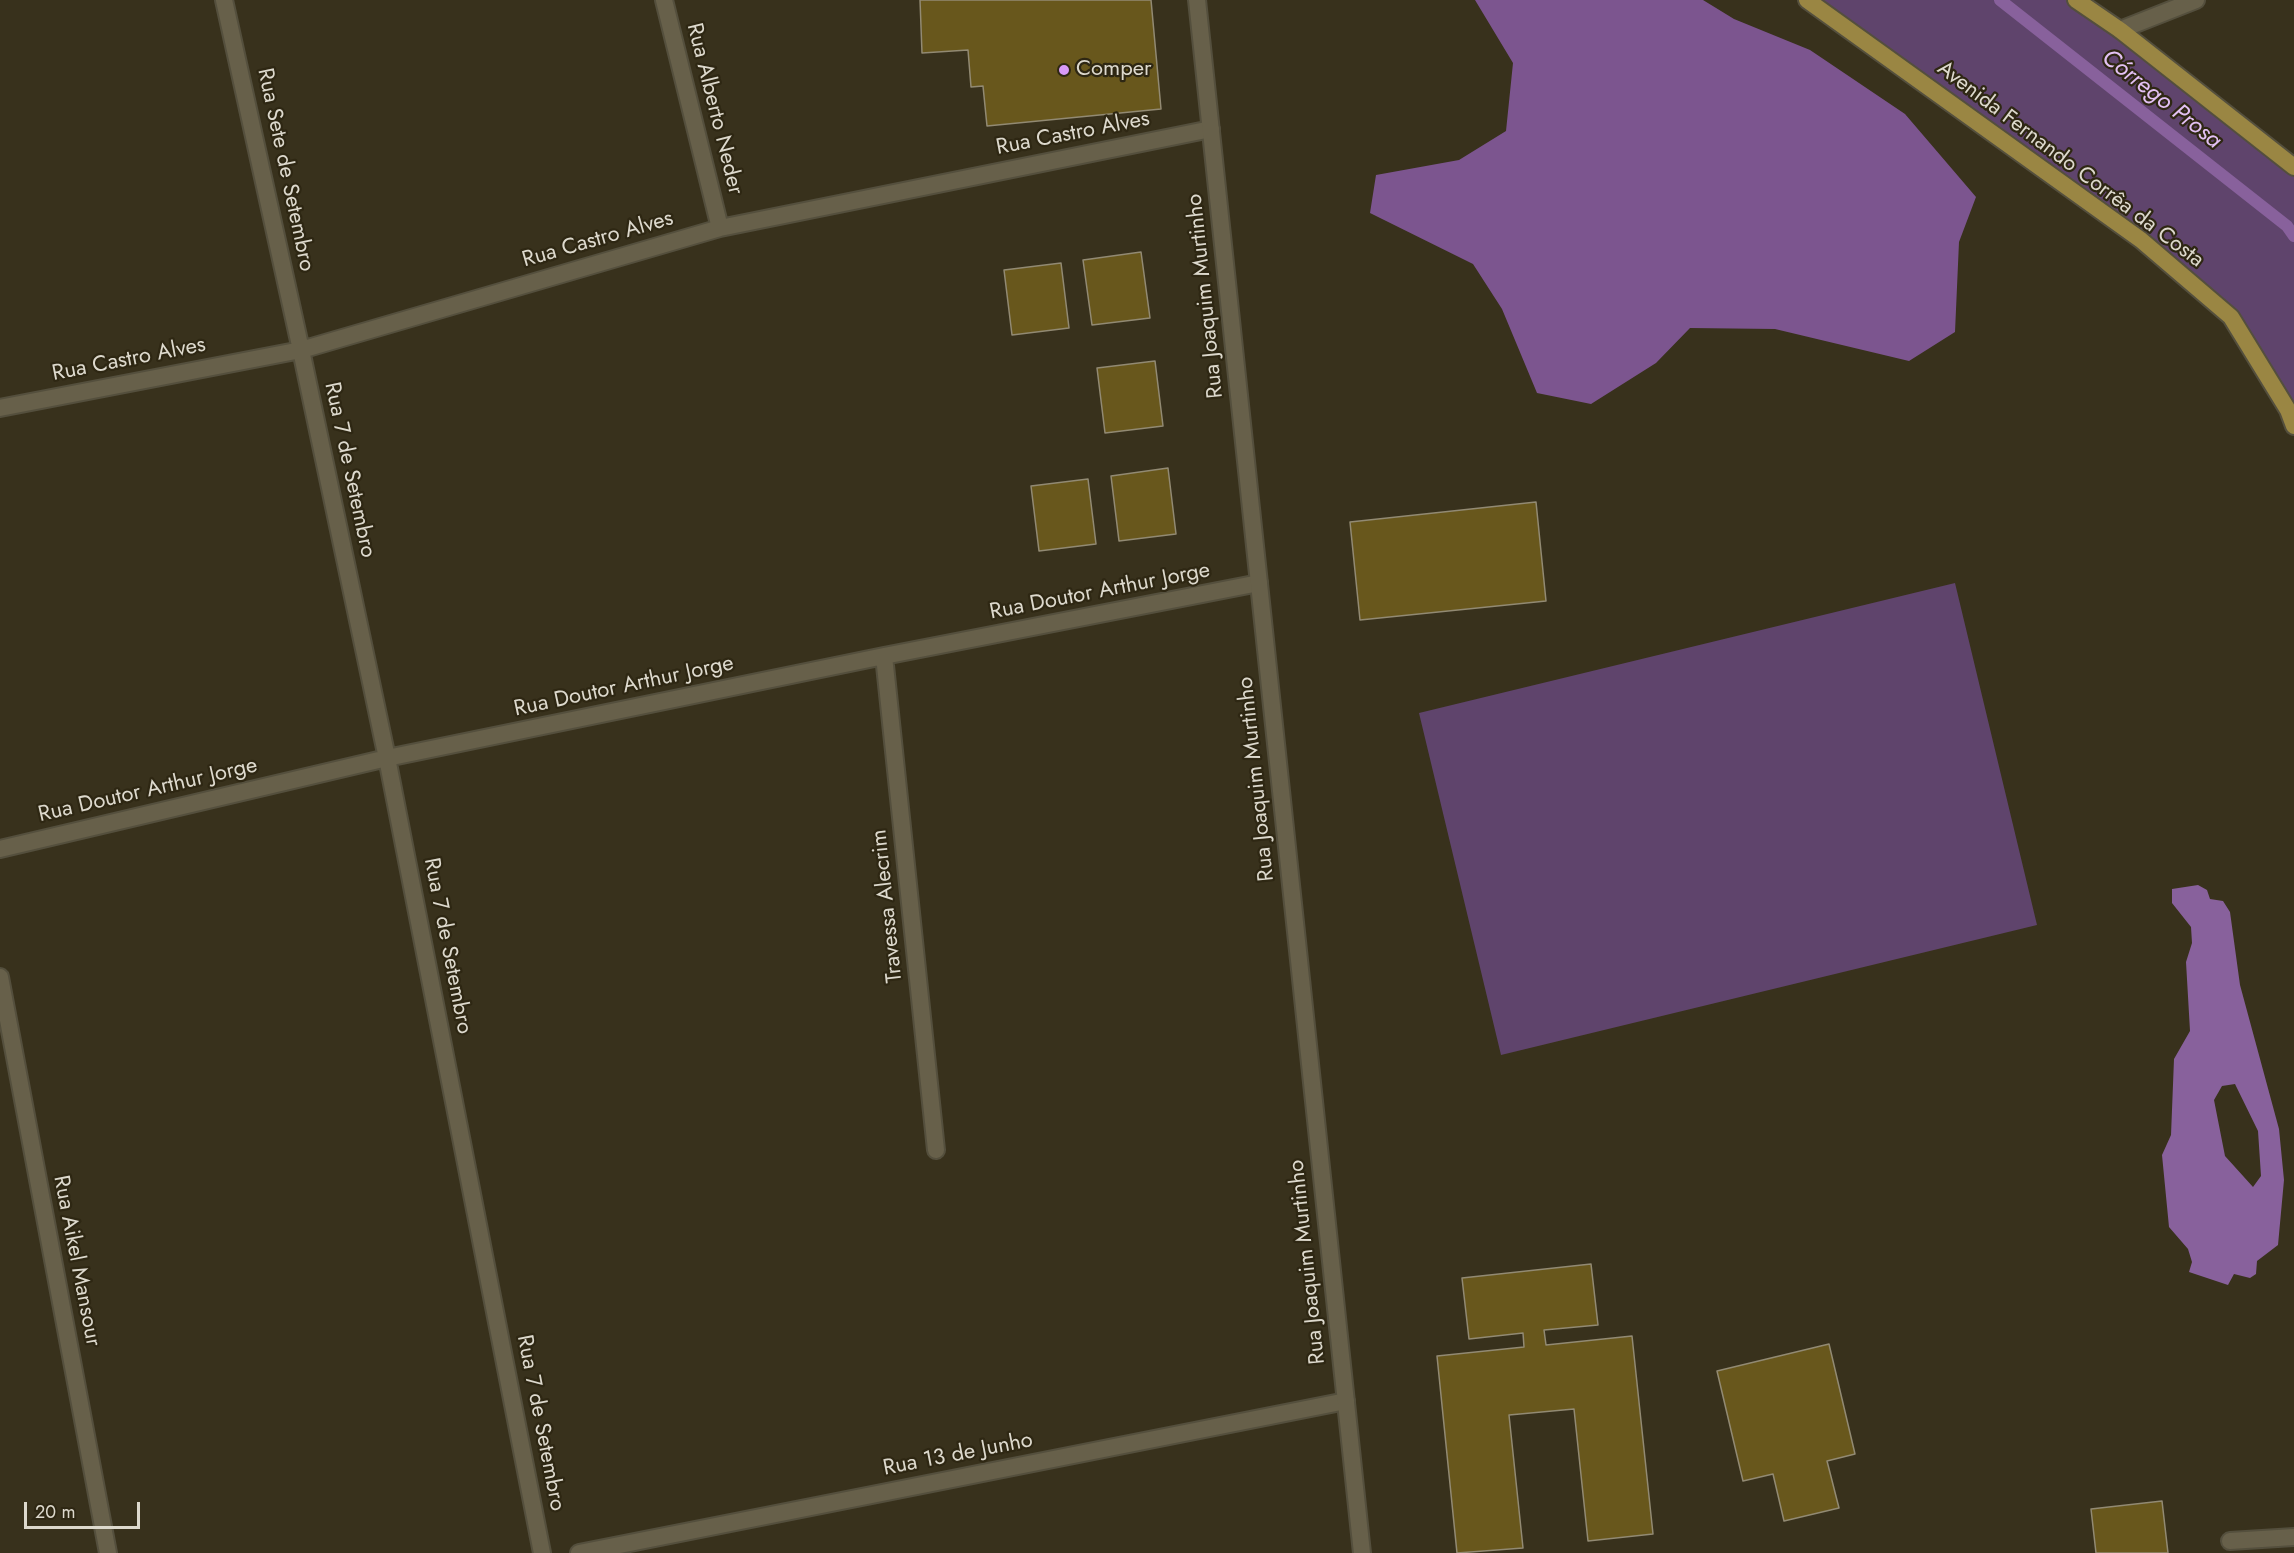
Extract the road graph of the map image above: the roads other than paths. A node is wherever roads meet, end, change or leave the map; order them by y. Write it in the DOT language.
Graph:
graph roads {
  1 [pos="225,0"];
  2 [pos="664,0"];
  3 [pos="1197,0"];
  4 [pos="1807,0"];
  5 [pos="2076,0"];
  6 [pos="2196,0"];
  7 [pos="2120,30"];
  8 [pos="1211,129"];
  9 [pos="2294,167"];
  10 [pos="720,228"];
  11 [pos="301,350"];
  12 [pos="0,408"];
  13 [pos="2294,426"];
  14 [pos="1259,583"];
  15 [pos="884,656"];
  16 [pos="387,758"];
  17 [pos="0,849"];
  18 [pos="0,977"];
  19 [pos="936,1150"];
  20 [pos="1346,1401"];
  21 [pos="2294,1537"];
  22 [pos="2230,1541"];
  23 [pos="108,1553"];
  24 [pos="542,1553"];
  25 [pos="579,1553"];
  26 [pos="1362,1553"];
  1 -- 11 [label="street, Rua Sete de Setembro"];
  2 -- 10 [label="street, Rua Alberto Neder"];
  3 -- 8 [label="street, Rua Joaquim Murtinho"];
  4 -- 13 [label="main road, Avenida Fernando Corrêa da Costa"];
  5 -- 7 [label="main road"];
  6 -- 7 [label="street"];
  7 -- 9 [label="main road"];
  8 -- 10 [label="street, Rua Castro Alves"];
  8 -- 14 [label="street, Rua Joaquim Murtinho"];
  10 -- 11 [label="street, Rua Castro Alves"];
  11 -- 12 [label="street, Rua Castro Alves"];
  11 -- 16 [label="street, Rua 7 de Setembro"];
  14 -- 15 [label="street, Rua Doutor Arthur Jorge"];
  14 -- 20 [label="street, Rua Joaquim Murtinho"];
  15 -- 16 [label="street, Rua Doutor Arthur Jorge"];
  15 -- 19 [label="street, Travessa Alecrim"];
  16 -- 17 [label="street, Rua Doutor Arthur Jorge"];
  16 -- 24 [label="street, Rua 7 de Setembro"];
  18 -- 23 [label="street, Rua Aikel Mansour"];
  20 -- 25 [label="street, Rua 13 de Junho"];
  20 -- 26 [label="street, Rua Joaquim Murtinho"];
  21 -- 22 [label="street"];
}
